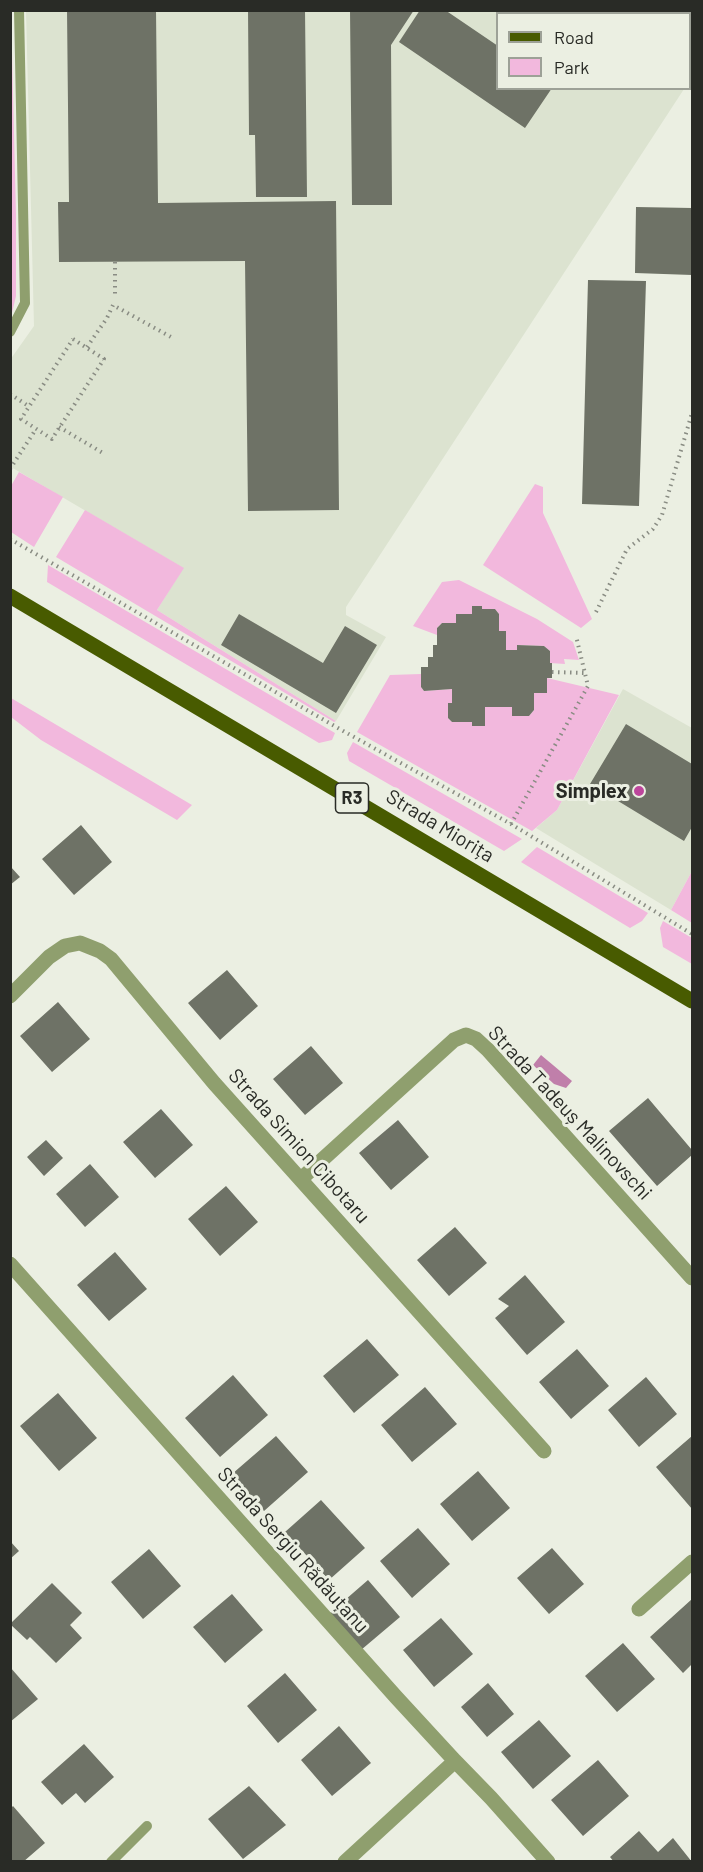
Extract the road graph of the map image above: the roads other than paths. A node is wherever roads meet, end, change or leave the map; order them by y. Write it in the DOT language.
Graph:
graph roads {
  1 [pos="19,10"];
  2 [pos="10,332"];
  3 [pos="10,596"];
  4 [pos="10,996"];
  5 [pos="693,1001"];
  6 [pos="301,1179"];
  7 [pos="10,1264"];
  8 [pos="693,1278"];
  9 [pos="544,1451"];
  10 [pos="693,1562"];
  11 [pos="639,1609"];
  12 [pos="455,1761"];
  13 [pos="147,1826"];
  14 [pos="111,1862"];
  15 [pos="345,1862"];
  16 [pos="548,1862"];
  1 -- 2 [label="lane"];
  3 -- 5 [label="main road, Strada Miorița / R3"];
  4 -- 6 [label="street, Strada Simion Cibotaru"];
  6 -- 8 [label="street, Strada Tadeuș Malinovschi"];
  6 -- 9 [label="street, Strada Simion Cibotaru"];
  7 -- 12 [label="street, Strada Sergiu Rădăuțanu"];
  10 -- 11 [label="street"];
  12 -- 15 [label="street"];
  12 -- 16 [label="street, Strada Sergiu Rădăuțanu"];
  13 -- 14 [label="lane"];
}
